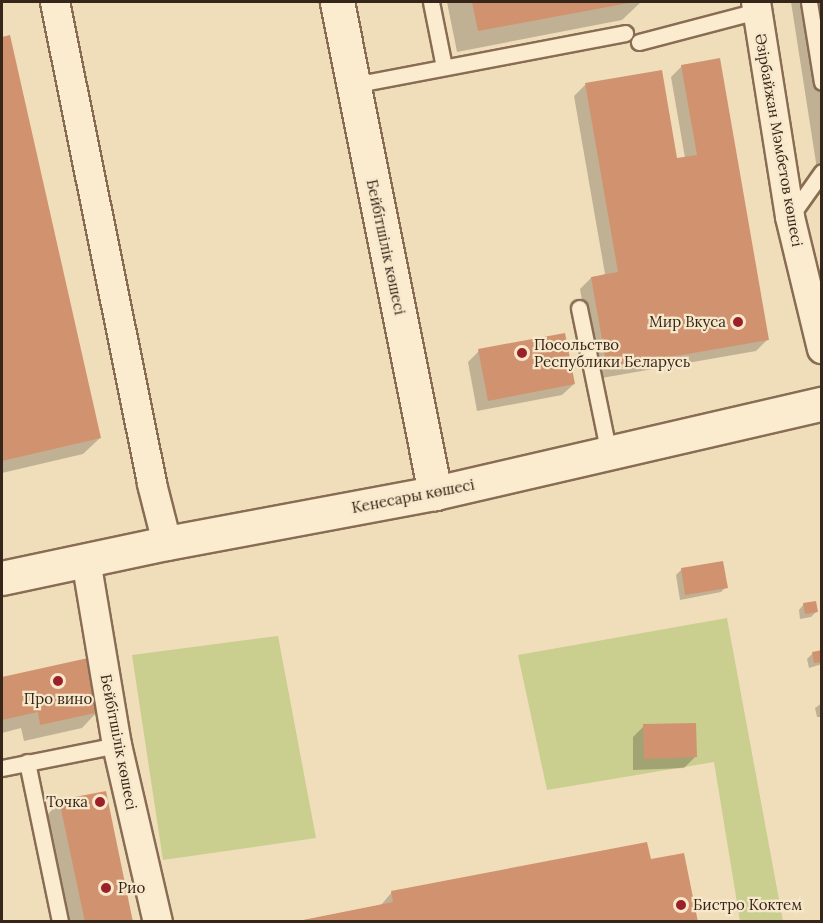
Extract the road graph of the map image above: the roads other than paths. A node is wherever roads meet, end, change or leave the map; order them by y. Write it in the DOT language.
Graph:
graph roads {
  1 [pos="55,2"];
  2 [pos="338,2"];
  3 [pos="431,2"];
  4 [pos="809,2"];
  5 [pos="756,6"];
  6 [pos="625,33"];
  7 [pos="639,42"];
  8 [pos="444,67"];
  9 [pos="822,82"];
  10 [pos="353,85"];
  11 [pos="822,172"];
  12 [pos="790,217"];
  13 [pos="579,308"];
  14 [pos="822,349"];
  15 [pos="822,404"];
  16 [pos="609,454"];
  17 [pos="435,493"];
  18 [pos="167,543"];
  19 [pos="86,561"];
  20 [pos="2,578"];
  21 [pos="117,745"];
  22 [pos="27,762"];
  23 [pos="2,768"];
  24 [pos="60,921"];
  25 [pos="158,921"];
  1 -- 18 [label="street"];
  2 -- 10 [label="main road, Бейбітшілік көшесі"];
  3 -- 8 [label="lane"];
  4 -- 9 [label="lane"];
  5 -- 7 [label="lane"];
  5 -- 12 [label="street, Әзірбайжан Мәмбетов көшесі"];
  6 -- 8 [label="lane"];
  8 -- 10 [label="lane"];
  10 -- 17 [label="main road, Бейбітшілік көшесі"];
  11 -- 12 [label="lane"];
  12 -- 14 [label="street, Әзірбайжан Мәмбетов көшесі"];
  13 -- 16 [label="lane"];
  15 -- 16 [label="main road, Кенесары көшесі"];
  16 -- 17 [label="main road, Кенесары көшесі"];
  17 -- 18 [label="main road, Кенесары көшесі"];
  18 -- 19 [label="main road, Кенесары көшесі"];
  19 -- 20 [label="main road, Кенесары көшесі"];
  19 -- 21 [label="street, Бейбітшілік көшесі"];
  21 -- 22 [label="lane"];
  21 -- 25 [label="street, Бейбітшілік көшесі"];
  22 -- 23 [label="lane"];
  22 -- 24 [label="lane"];
}
